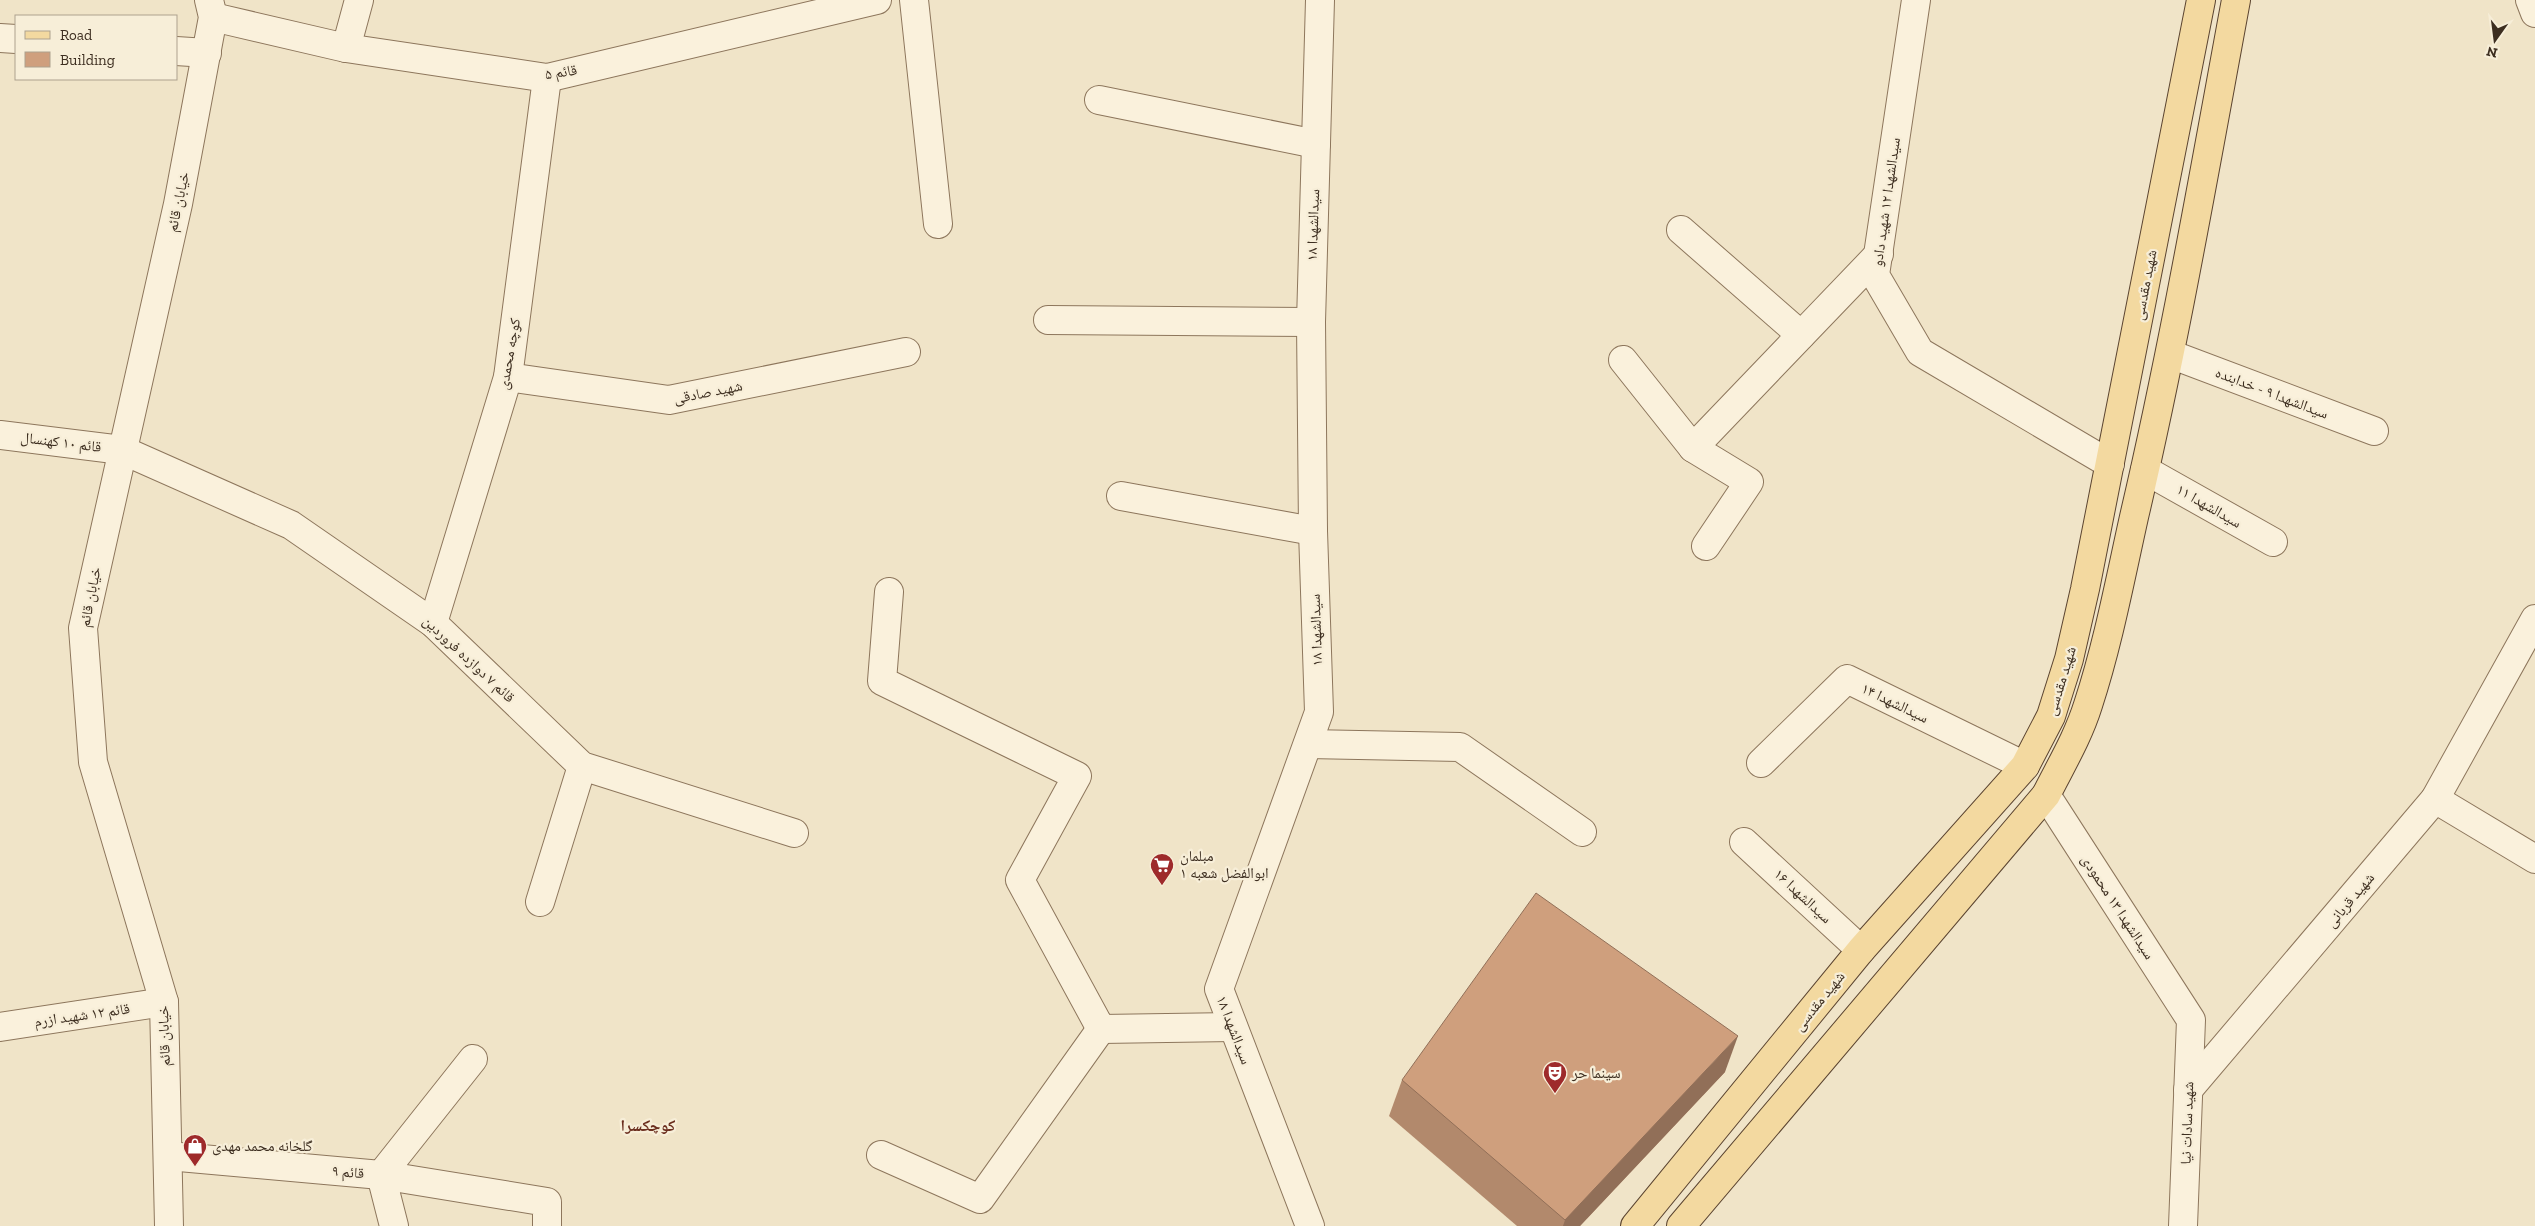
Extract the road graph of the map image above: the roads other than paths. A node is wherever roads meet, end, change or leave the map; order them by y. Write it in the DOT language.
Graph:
graph roads {
  1 [pos="360,0"];
  2 [pos="877,0"];
  3 [pos="914,0"];
  4 [pos="1320,0"];
  5 [pos="1916,0"];
  6 [pos="2202,0"];
  7 [pos="2236,0"];
  8 [pos="2530,0"];
  9 [pos="211,8"];
  10 [pos="2535,13"];
  11 [pos="0,38"];
  12 [pos="15,40"];
  13 [pos="346,48"];
  14 [pos="178,51"];
  15 [pos="206,53"];
  16 [pos="547,78"];
  17 [pos="1099,100"];
  18 [pos="1316,144"];
  19 [pos="938,224"];
  20 [pos="1681,230"];
  21 [pos="1879,254"];
  22 [pos="1048,320"];
  23 [pos="1311,322"];
  24 [pos="1801,334"];
  25 [pos="906,352"];
  26 [pos="2170,354"];
  27 [pos="1623,360"];
  28 [pos="508,377"];
  29 [pos="2374,431"];
  30 [pos="0,435"];
  31 [pos="1694,448"];
  32 [pos="122,450"];
  33 [pos="2110,464"];
  34 [pos="2145,470"];
  35 [pos="1121,496"];
  36 [pos="1313,531"];
  37 [pos="2273,542"];
  38 [pos="1706,546"];
  39 [pos="890,592"];
  40 [pos="2535,619"];
  41 [pos="433,622"];
  42 [pos="1308,744"];
  43 [pos="1761,763"];
  44 [pos="582,766"];
  45 [pos="2025,766"];
  46 [pos="2046,795"];
  47 [pos="2436,799"];
  48 [pos="1582,832"];
  49 [pos="794,833"];
  50 [pos="1744,842"];
  51 [pos="2535,859"];
  52 [pos="540,902"];
  53 [pos="1862,950"];
  54 [pos="164,1002"];
  55 [pos="2191,1020"];
  56 [pos="0,1027"];
  57 [pos="1233,1027"];
  58 [pos="1102,1030"];
  59 [pos="473,1059"];
  60 [pos="2188,1090"];
  61 [pos="880,1155"];
  62 [pos="168,1156"];
  63 [pos="381,1175"];
  64 [pos="169,1226"];
  65 [pos="394,1226"];
  66 [pos="547,1226"];
  67 [pos="1310,1226"];
  68 [pos="1634,1226"];
  69 [pos="1681,1226"];
  70 [pos="2183,1226"];
  1 -- 13 [label="street"];
  2 -- 16 [label="street, قائم ۵"];
  3 -- 19 [label="street"];
  4 -- 18 [label="street, سیدالشهدا ۱۸"];
  5 -- 21 [label="street, سیدالشهدا ۱۲ شهید دادو"];
  6 -- 33 [label="main road, شهید مقدسی"];
  7 -- 26 [label="main road, شهید مقدسی"];
  8 -- 10 [label="street"];
  9 -- 13 [label="street, قائم ۵"];
  9 -- 15 [label="street, خیابان قائم"];
  11 -- 12 [label="street"];
  13 -- 16 [label="street, قائم ۵"];
  14 -- 15 [label="street"];
  15 -- 32 [label="street, خیابان قائم"];
  16 -- 28 [label="street, کوچه محمدی"];
  17 -- 18 [label="street"];
  18 -- 23 [label="street, سیدالشهدا ۱۸"];
  20 -- 24 [label="street"];
  21 -- 24 [label="street"];
  21 -- 33 [label="street, سیدالشهدا ۱۲ شهید دادو"];
  22 -- 23 [label="street"];
  23 -- 36 [label="street, سیدالشهدا ۱۸"];
  24 -- 31 [label="street"];
  25 -- 28 [label="street, شهید صادقی"];
  26 -- 29 [label="street, سیدالشهدا ۹ - خدابنده"];
  26 -- 34 [label="main road, شهید مقدسی"];
  27 -- 31 [label="street"];
  28 -- 41 [label="street, کوچه محمدی"];
  30 -- 32 [label="street, قائم ۱۰ کهنسال"];
  31 -- 38 [label="street"];
  32 -- 41 [label="street, قائم ۷ دوازده فروردین"];
  32 -- 54 [label="street, خیابان قائم"];
  33 -- 45 [label="main road, شهید مقدسی"];
  34 -- 37 [label="street, سیدالشهدا ۱۱"];
  34 -- 46 [label="main road, شهید مقدسی"];
  35 -- 36 [label="street"];
  36 -- 42 [label="street, سیدالشهدا ۱۸"];
  39 -- 58 [label="street"];
  40 -- 47 [label="street, شهید قربانی"];
  41 -- 44 [label="street, قائم ۷ دوازده فروردین"];
  42 -- 48 [label="street"];
  42 -- 57 [label="street, سیدالشهدا ۱۸"];
  43 -- 45 [label="street, سیدالشهدا ۱۴"];
  44 -- 49 [label="street, قائم ۷ دوازده فروردین"];
  44 -- 52 [label="street"];
  45 -- 46 [label="main road"];
  45 -- 53 [label="main road, شهید مقدسی"];
  46 -- 55 [label="street, سیدالشهدا ۱۳ محمودی"];
  46 -- 69 [label="main road, شهید مقدسی"];
  47 -- 51 [label="street"];
  47 -- 60 [label="street, شهید قربانی"];
  50 -- 53 [label="street, سیدالشهدا ۱۶"];
  53 -- 68 [label="main road, شهید مقدسی"];
  54 -- 56 [label="street, قائم ۱۲ شهید ازرم"];
  54 -- 62 [label="street, خیابان قائم"];
  55 -- 60 [label="street, شهید سادات نیا"];
  57 -- 58 [label="street"];
  57 -- 67 [label="street, سیدالشهدا ۱۸"];
  58 -- 61 [label="street"];
  59 -- 63 [label="street, قائم ۹"];
  60 -- 70 [label="street, شهید سادات نیا"];
  62 -- 63 [label="street, قائم ۹"];
  62 -- 64 [label="street, خیابان قائم"];
  63 -- 65 [label="street"];
  63 -- 66 [label="street"];
}
